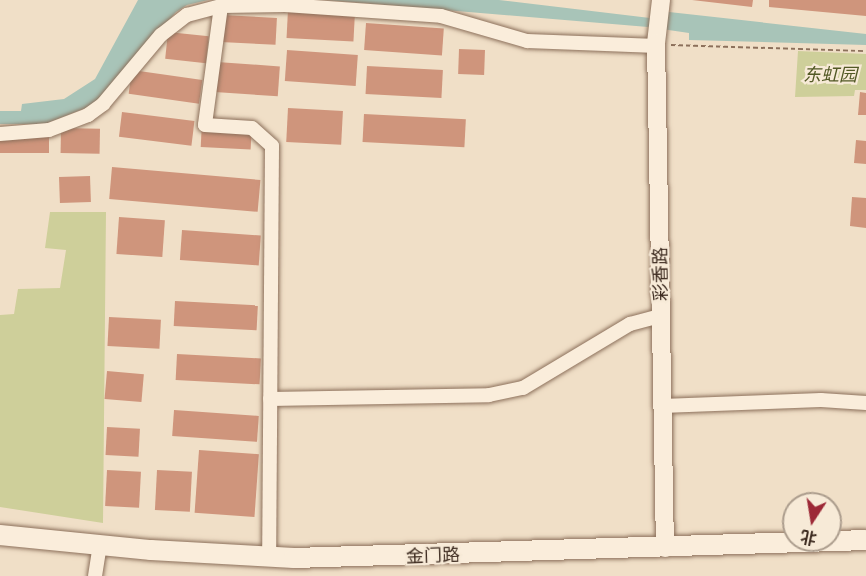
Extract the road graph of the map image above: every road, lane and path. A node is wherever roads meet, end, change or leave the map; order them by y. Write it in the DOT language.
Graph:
graph roads {
  1 [pos="253,2"];
  2 [pos="661,5"];
  3 [pos="221,6"];
  4 [pos="656,45"];
  5 [pos="866,51"];
  6 [pos="0,135"];
  7 [pos="660,316"];
  8 [pos="270,399"];
  9 [pos="866,403"];
  10 [pos="662,405"];
  11 [pos="0,535"];
  12 [pos="866,540"];
  13 [pos="100,545"];
  14 [pos="665,548"];
  15 [pos="269,557"];
  16 [pos="95,576"];
  1 -- 3 [label="street"];
  1 -- 4 [label="street"];
  2 -- 4 [label="street, 彩香路"];
  3 -- 6 [label="street"];
  3 -- 8 [label="street"];
  4 -- 5 [label="path"];
  4 -- 7 [label="street, 彩香路"];
  7 -- 8 [label="street"];
  7 -- 10 [label="street, 彩香路"];
  8 -- 15 [label="street"];
  9 -- 10 [label="street"];
  10 -- 14 [label="street, 彩香路"];
  11 -- 13 [label="main road, 金门路"];
  12 -- 14 [label="main road, 金门路"];
  13 -- 15 [label="main road, 金门路"];
  13 -- 16 [label="street"];
  14 -- 15 [label="main road, 金门路"];
}
